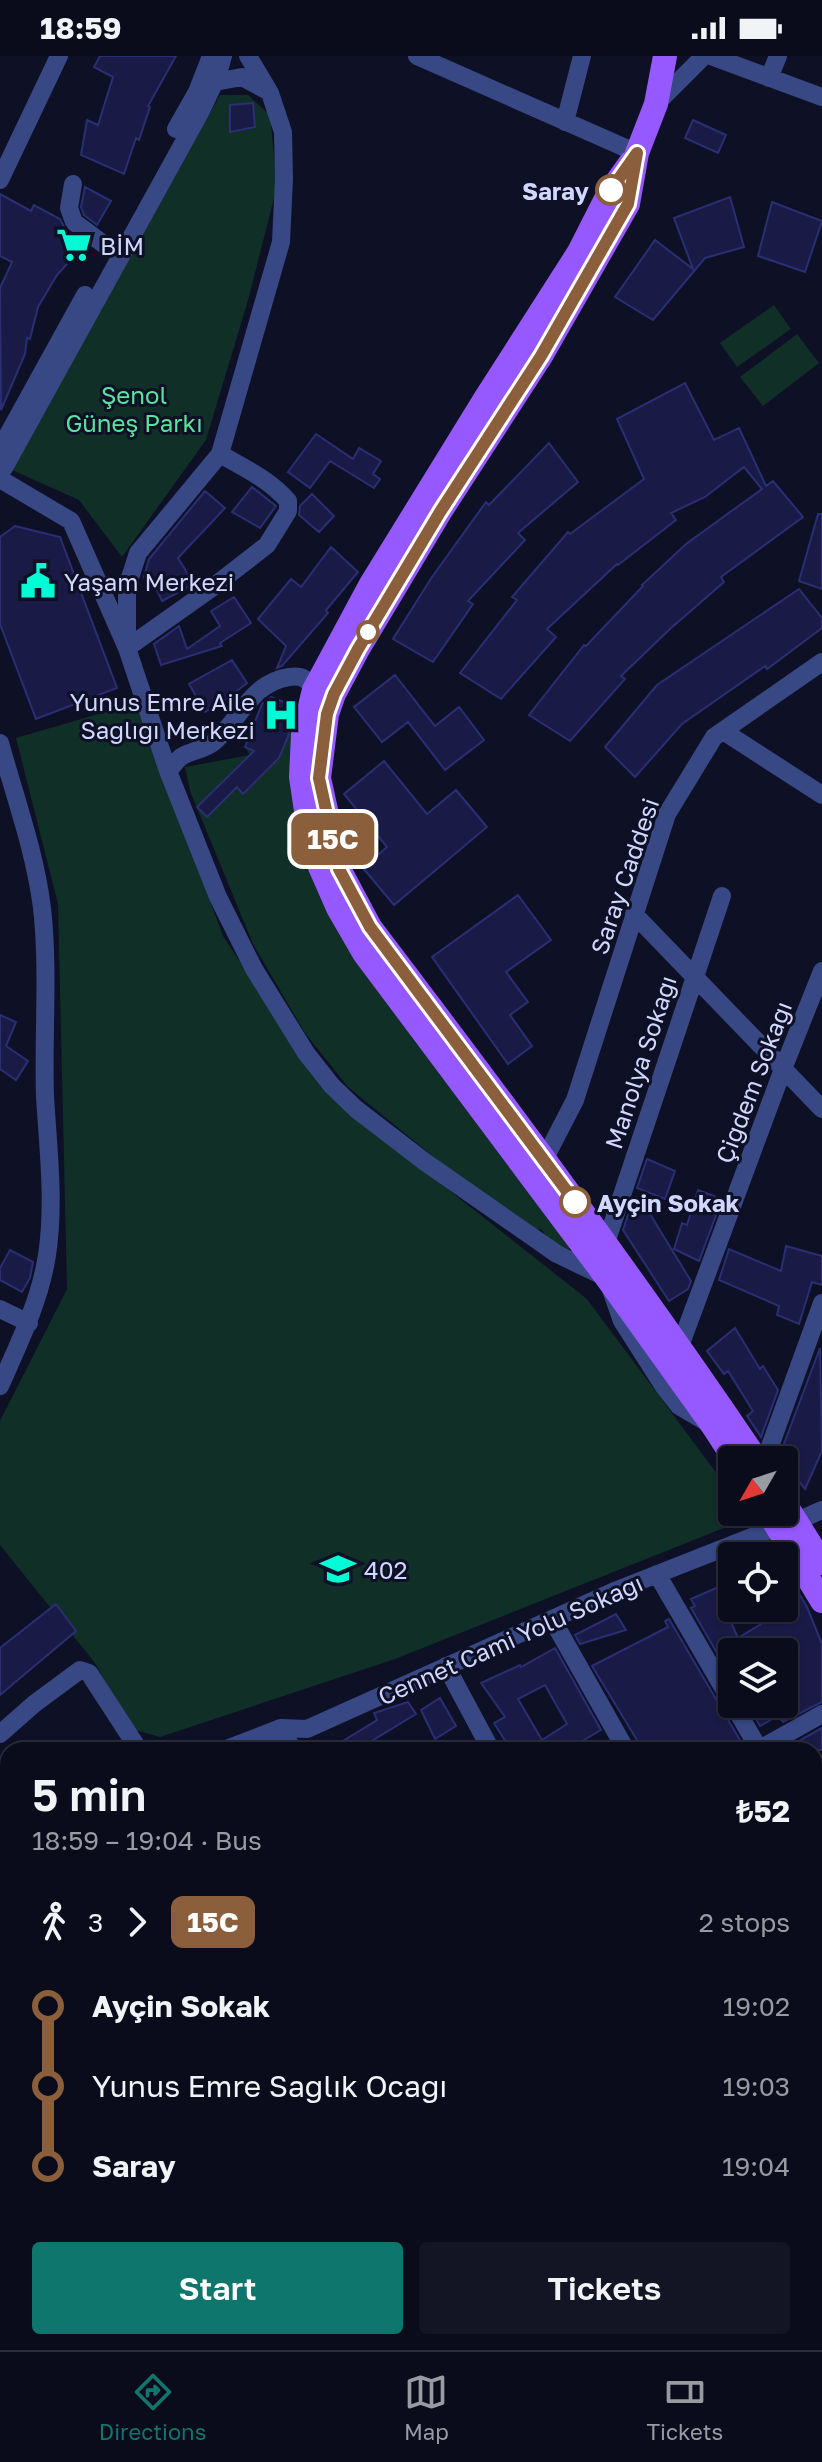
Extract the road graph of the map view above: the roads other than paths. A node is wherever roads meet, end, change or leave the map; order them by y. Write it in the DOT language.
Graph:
graph roads {
  1 [pos="59,56"];
  2 [pos="211,56"];
  3 [pos="223,56"];
  4 [pos="248,56"];
  5 [pos="417,56"];
  6 [pos="467,56"];
  7 [pos="582,56"];
  8 [pos="665,56"];
  9 [pos="704,56"];
  10 [pos="711,56"];
  11 [pos="778,56"];
  12 [pos="461,75"];
  13 [pos="769,78"];
  14 [pos="215,82"];
  15 [pos="270,93"];
  16 [pos="822,97"];
  17 [pos="656,104"];
  18 [pos="565,122"];
  19 [pos="637,153"];
  20 [pos="0,180"];
  21 [pos="73,184"];
  22 [pos="110,249"];
  23 [pos="0,449"];
  24 [pos="220,454"];
  25 [pos="0,471"];
  26 [pos="0,479"];
  27 [pos="127,648"];
  28 [pos="818,669"];
  29 [pos="324,692"];
  30 [pos="723,731"];
  31 [pos="0,743"];
  32 [pos="168,771"];
  33 [pos="822,795"];
  34 [pos="722,896"];
  35 [pos="634,914"];
  36 [pos="822,971"];
  37 [pos="694,975"];
  38 [pos="783,1069"];
  39 [pos="822,1109"];
  40 [pos="537,1168"];
  41 [pos="606,1243"];
  42 [pos="615,1273"];
  43 [pos="822,1303"];
  44 [pos="0,1309"];
  45 [pos="29,1323"];
  46 [pos="680,1346"];
  47 [pos="0,1386"];
  48 [pos="726,1446"];
  49 [pos="748,1446"];
  50 [pos="770,1446"];
  51 [pos="822,1510"];
  52 [pos="798,1514"];
  53 [pos="760,1526"];
  54 [pos="786,1526"];
  55 [pos="790,1526"];
  56 [pos="822,1563"];
  57 [pos="657,1574"];
  58 [pos="822,1601"];
  59 [pos="552,1619"];
  60 [pos="446,1666"];
  61 [pos="718,1679"];
  62 [pos="822,1714"];
  63 [pos="741,1718"];
  64 [pos="281,1728"];
  65 [pos="0,1734"];
  66 [pos="134,1742"];
  67 [pos="245,1742"];
  68 [pos="289,1742"];
  69 [pos="487,1742"];
  70 [pos="621,1742"];
  71 [pos="754,1742"];
  72 [pos="789,1742"];
  1 -- 20 [label="street"];
  2 -- 22 [label="street"];
  3 -- 14 [label="street"];
  4 -- 15 [label="street"];
  5 -- 12 [label="street"];
  6 -- 12 [label="street"];
  7 -- 18 [label="street"];
  8 -- 17 [label="main road"];
  9 -- 17 [label="street"];
  10 -- 13 [label="street"];
  11 -- 13 [label="street"];
  12 -- 18 [label="street"];
  13 -- 16 [label="street"];
  14 -- 15 [label="street"];
  14 -- 25 [label="street"];
  15 -- 24 [label="street"];
  17 -- 19 [label="main road"];
  18 -- 19 [label="street"];
  19 -- 29 [label="main road"];
  21 -- 22 [label="street"];
  22 -- 23 [label="street"];
  24 -- 27 [label="street"];
  24 -- 27 [label="street"];
  26 -- 27 [label="street"];
  27 -- 32 [label="street"];
  28 -- 30 [label="street, Saray Caddesi"];
  29 -- 32 [label="street"];
  29 -- 40 [label="main road"];
  30 -- 33 [label="street"];
  30 -- 35 [label="street, Saray Caddesi"];
  31 -- 45 [label="street"];
  32 -- 42 [label="street"];
  34 -- 37 [label="street, Manolya Sokağı"];
  35 -- 37 [label="street"];
  35 -- 40 [label="street, Saray Caddesi"];
  36 -- 38 [label="street, Çiğdem Sokağı"];
  37 -- 38 [label="street"];
  37 -- 41 [label="street, Manolya Sokağı"];
  38 -- 39 [label="street"];
  38 -- 46 [label="street, Çiğdem Sokağı"];
  40 -- 41 [label="main road"];
  40 -- 42 [label="main road"];
  41 -- 42 [label="main road"];
  42 -- 46 [label="main road"];
  42 -- 48 [label="main road"];
  43 -- 50 [label="street"];
  44 -- 45 [label="street"];
  45 -- 47 [label="street"];
  46 -- 49 [label="main road"];
  51 -- 52 [label="street, Cennet Cami Yolu Sokağı"];
  53 -- 57 [label="street, Cennet Cami Yolu Sokağı"];
  54 -- 58 [label="main road"];
  55 -- 56 [label="main road"];
  57 -- 59 [label="street, Cennet Cami Yolu Sokağı"];
  57 -- 61 [label="street"];
  59 -- 60 [label="street, Cennet Cami Yolu Sokağı"];
  59 -- 70 [label="street"];
  60 -- 64 [label="street, Cennet Cami Yolu Sokağı"];
  60 -- 69 [label="street"];
  62 -- 72 [label="street"];
  63 -- 71 [label="street"];
  64 -- 67 [label="street, Cennet Cami Yolu Sokağı"];
  64 -- 68 [label="street"];
  65 -- 66 [label="street"];
}
